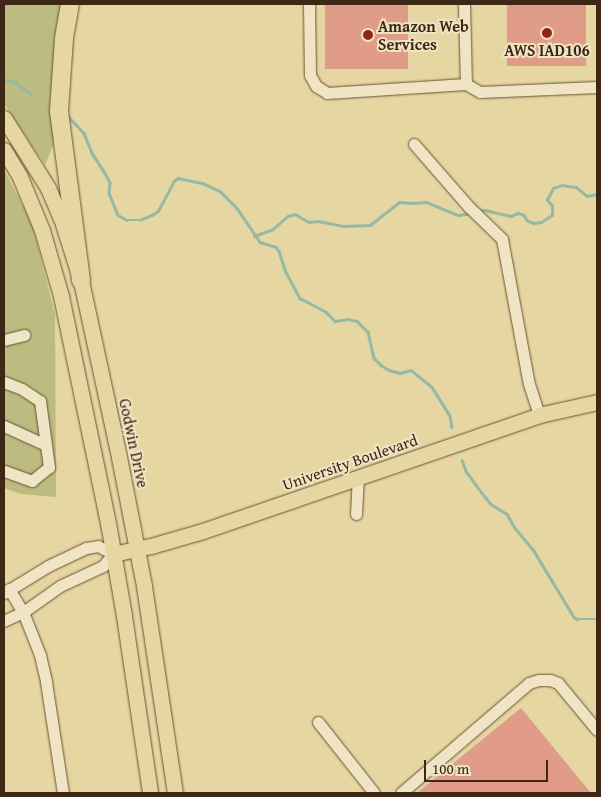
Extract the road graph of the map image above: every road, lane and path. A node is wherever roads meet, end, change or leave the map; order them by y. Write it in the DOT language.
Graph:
graph roads {
  1 [pos="70,4"];
  2 [pos="308,4"];
  3 [pos="464,4"];
  4 [pos="466,84"];
  5 [pos="597,88"];
  6 [pos="4,118"];
  7 [pos="414,144"];
  8 [pos="4,150"];
  9 [pos="81,281"];
  10 [pos="24,335"];
  11 [pos="4,340"];
  12 [pos="4,382"];
  13 [pos="597,402"];
  14 [pos="539,415"];
  15 [pos="4,426"];
  16 [pos="46,445"];
  17 [pos="4,471"];
  18 [pos="358,478"];
  19 [pos="356,514"];
  20 [pos="137,549"];
  21 [pos="113,554"];
  22 [pos="6,591"];
  23 [pos="23,612"];
  24 [pos="4,620"];
  25 [pos="318,722"];
  26 [pos="597,730"];
  27 [pos="63,793"];
  28 [pos="150,793"];
  29 [pos="175,793"];
  30 [pos="374,793"];
  31 [pos="401,793"];
  1 -- 9 [label="highway"];
  2 -- 4 [label="lane"];
  3 -- 4 [label="lane"];
  4 -- 5 [label="lane"];
  6 -- 9 [label="main road, Godwin Drive"];
  7 -- 14 [label="lane"];
  8 -- 21 [label="main road"];
  9 -- 20 [label="main road, Godwin Drive"];
  10 -- 11 [label="lane"];
  12 -- 16 [label="lane"];
  13 -- 14 [label="main road, University Boulevard"];
  14 -- 18 [label="main road, University Boulevard"];
  15 -- 16 [label="lane"];
  16 -- 17 [label="lane"];
  18 -- 19 [label="lane"];
  18 -- 20 [label="main road, University Boulevard"];
  20 -- 21 [label="main road, University Boulevard"];
  20 -- 29 [label="main road, Godwin Drive"];
  21 -- 22 [label="lane"];
  21 -- 23 [label="lane"];
  21 -- 28 [label="main road"];
  22 -- 23 [label="lane"];
  23 -- 24 [label="lane"];
  23 -- 27 [label="lane"];
  25 -- 30 [label="lane"];
  26 -- 31 [label="lane"];
}
